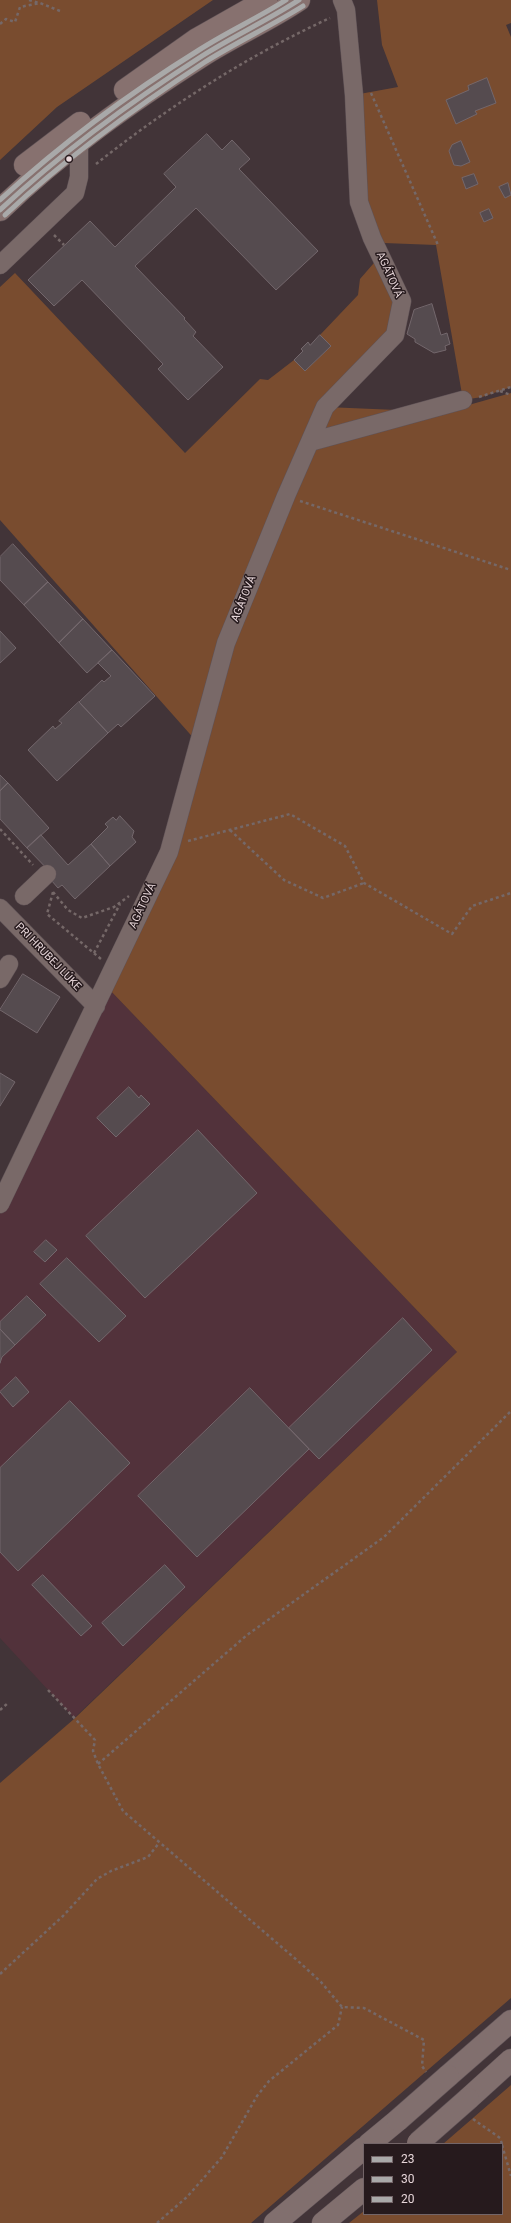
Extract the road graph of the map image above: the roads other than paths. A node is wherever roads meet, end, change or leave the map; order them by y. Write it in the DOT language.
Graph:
graph roads {
  1 [pos="266,0"];
  2 [pos="299,0"];
  3 [pos="344,5"];
  4 [pos="79,142"];
  5 [pos="0,189"];
  6 [pos="0,210"];
  7 [pos="0,265"];
  8 [pos="463,400"];
  9 [pos="310,442"];
  10 [pos="48,880"];
  11 [pos="24,896"];
  12 [pos="0,908"];
  13 [pos="96,1006"];
  14 [pos="5,1181"];
  15 [pos="0,1204"];
  16 [pos="511,2021"];
  17 [pos="511,2060"];
  18 [pos="370,2143"];
  19 [pos="418,2143"];
  20 [pos="363,2149"];
  21 [pos="363,2190"];
  22 [pos="275,2223"];
  23 [pos="323,2223"];
  1 -- 5 [label="main road"];
  2 -- 4 [label="main road"];
  3 -- 9 [label="street, AGÁTOVÁ"];
  4 -- 6 [label="main road"];
  4 -- 7 [label="street"];
  8 -- 9 [label="street"];
  9 -- 13 [label="street, AGÁTOVÁ"];
  10 -- 11 [label="street"];
  12 -- 13 [label="street, PRI HRUBEJ LÚKE"];
  13 -- 14 [label="street, AGÁTOVÁ"];
  14 -- 15 [label="street, AGÁTOVÁ"];
  16 -- 18 [label="highway, bridge"];
  17 -- 19 [label="highway, bridge"];
  20 -- 22 [label="highway"];
  21 -- 23 [label="highway"];
}
